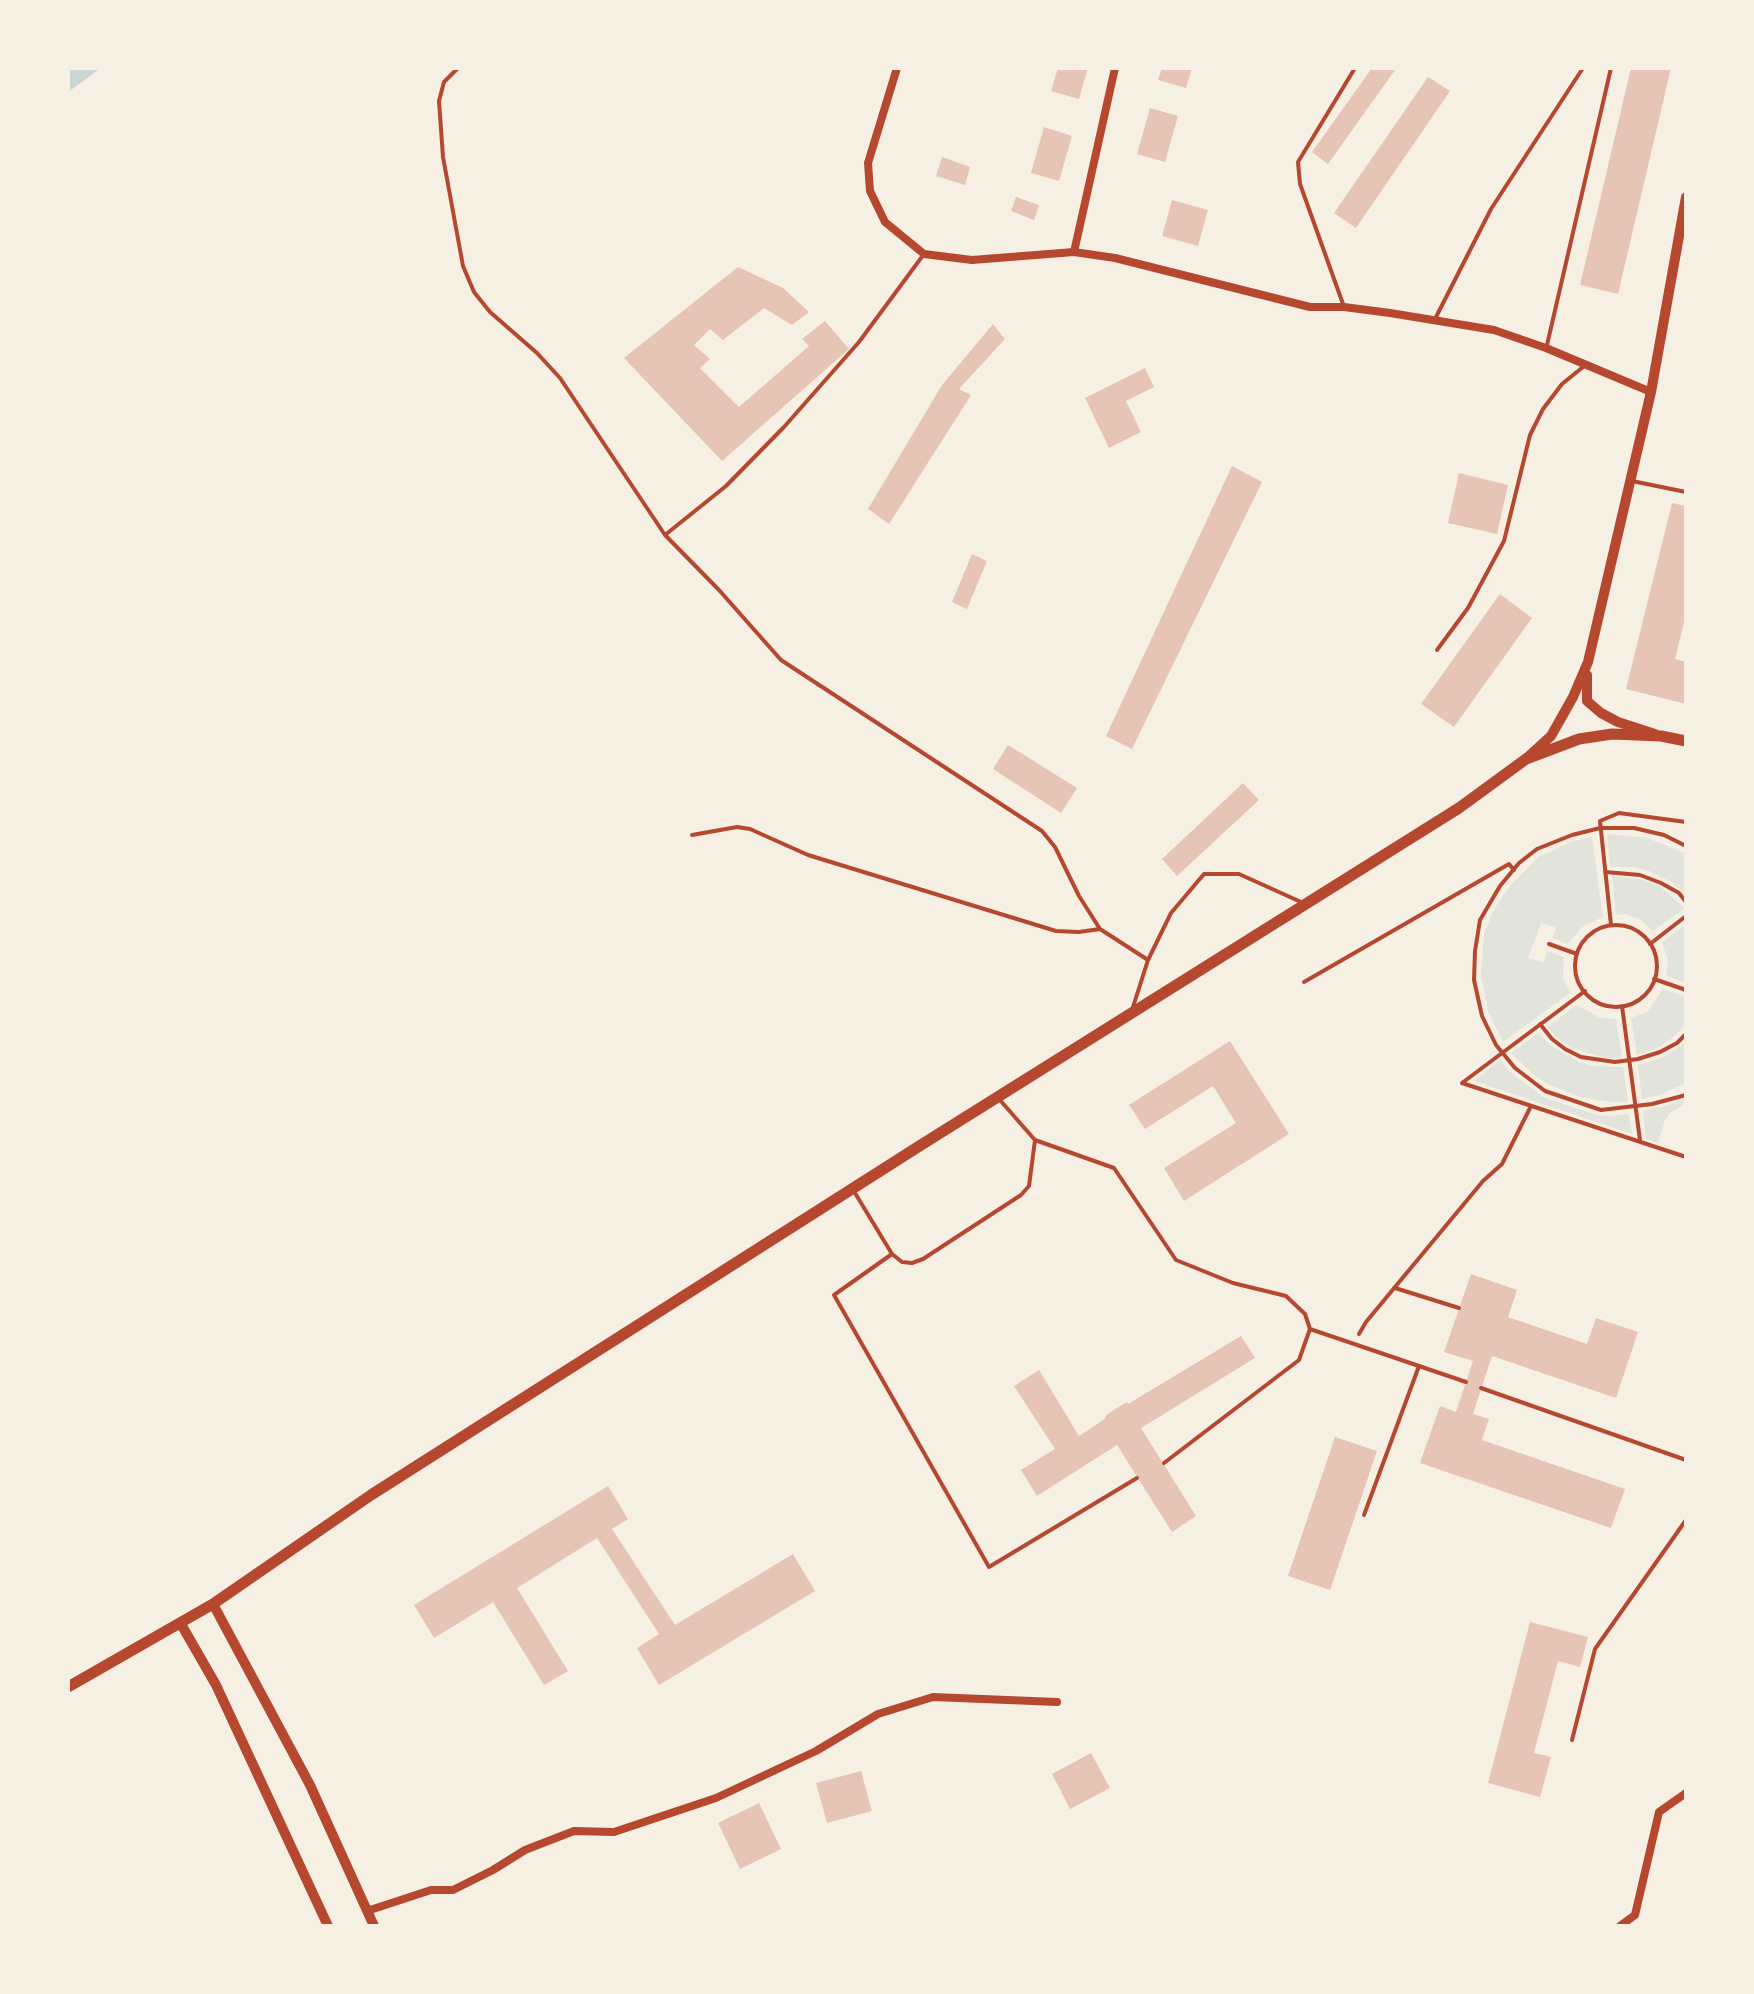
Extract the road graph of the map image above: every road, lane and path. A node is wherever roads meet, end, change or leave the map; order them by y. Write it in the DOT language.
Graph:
graph roads {
  1 [pos="458,68"];
  2 [pos="897,68"];
  3 [pos="1115,68"];
  4 [pos="1355,68"];
  5 [pos="1584,68"];
  6 [pos="1611,68"];
  7 [pos="1686,198"];
  8 [pos="1074,252"];
  9 [pos="924,254"];
  10 [pos="1344,307"];
  11 [pos="1436,319"];
  12 [pos="1546,348"];
  13 [pos="1586,364"];
  14 [pos="1650,392"];
  15 [pos="1630,480"];
  16 [pos="1686,492"];
  17 [pos="665,535"];
  18 [pos="1436,650"];
  19 [pos="1588,662"];
  20 [pos="1661,736"];
  21 [pos="1686,741"];
  22 [pos="1526,759"];
  23 [pos="1686,822"];
  24 [pos="1600,828"];
  25 [pos="692,835"];
  26 [pos="1686,846"];
  27 [pos="1514,870"];
  28 [pos="1604,872"];
  29 [pos="1686,902"];
  30 [pos="1305,904"];
  31 [pos="1686,916"];
  32 [pos="1611,925"];
  33 [pos="1100,929"];
  34 [pos="1549,944"];
  35 [pos="1650,944"];
  36 [pos="1577,954"];
  37 [pos="1148,960"];
  38 [pos="1654,980"];
  39 [pos="1304,982"];
  40 [pos="1686,990"];
  41 [pos="1584,991"];
  42 [pos="1622,1006"];
  43 [pos="1131,1014"];
  44 [pos="1540,1024"];
  45 [pos="1686,1034"];
  46 [pos="1502,1052"];
  47 [pos="1630,1060"];
  48 [pos="1686,1095"];
  49 [pos="998,1098"];
  50 [pos="1531,1106"];
  51 [pos="1637,1107"];
  52 [pos="1035,1140"];
  53 [pos="1640,1142"];
  54 [pos="1686,1157"];
  55 [pos="853,1189"];
  56 [pos="892,1254"];
  57 [pos="1394,1288"];
  58 [pos="1459,1308"];
  59 [pos="1310,1329"];
  60 [pos="1354,1342"];
  61 [pos="1419,1366"];
  62 [pos="1466,1382"];
  63 [pos="1482,1388"];
  64 [pos="1686,1460"];
  65 [pos="1164,1462"];
  66 [pos="1138,1478"];
  67 [pos="1364,1514"];
  68 [pos="1686,1520"];
  69 [pos="213,1604"];
  70 [pos="181,1624"];
  71 [pos="68,1687"];
  72 [pos="1057,1702"];
  73 [pos="1572,1740"];
  74 [pos="1686,1793"];
  75 [pos="366,1911"];
  76 [pos="328,1926"];
  77 [pos="374,1926"];
  78 [pos="1620,1926"];
  1 -- 17 [label="lane"];
  2 -- 9 [label="street"];
  3 -- 8 [label="street"];
  4 -- 10 [label="lane"];
  5 -- 11 [label="lane"];
  6 -- 12 [label="lane"];
  7 -- 14 [label="street"];
  8 -- 9 [label="street"];
  8 -- 10 [label="street"];
  9 -- 17 [label="lane"];
  10 -- 11 [label="street"];
  11 -- 12 [label="street"];
  12 -- 13 [label="street"];
  13 -- 14 [label="street"];
  13 -- 18 [label="lane"];
  14 -- 15 [label="street"];
  15 -- 16 [label="lane"];
  15 -- 19 [label="street"];
  17 -- 33 [label="lane"];
  19 -- 20 [label="street"];
  19 -- 22 [label="street"];
  20 -- 21 [label="main road"];
  20 -- 22 [label="main road"];
  22 -- 30 [label="main road"];
  23 -- 24 [label="path"];
  24 -- 26 [label="path"];
  24 -- 27 [label="path"];
  24 -- 28 [label="path"];
  25 -- 33 [label="lane"];
  27 -- 39 [label="path"];
  27 -- 46 [label="path"];
  28 -- 29 [label="path"];
  28 -- 32 [label="path"];
  30 -- 37 [label="lane"];
  30 -- 43 [label="main road"];
  31 -- 35 [label="path"];
  32 -- 35 [label="path"];
  32 -- 36 [label="path"];
  33 -- 37 [label="lane"];
  34 -- 36 [label="path"];
  35 -- 38 [label="path"];
  36 -- 41 [label="path"];
  37 -- 43 [label="lane"];
  38 -- 40 [label="path"];
  38 -- 42 [label="path"];
  41 -- 42 [label="path"];
  41 -- 44 [label="path"];
  42 -- 47 [label="path"];
  43 -- 49 [label="main road"];
  44 -- 46 [label="path"];
  44 -- 47 [label="path"];
  45 -- 47 [label="path"];
  46 -- 50 [label="path"];
  46 -- 51 [label="path"];
  47 -- 51 [label="path"];
  48 -- 51 [label="path"];
  49 -- 52 [label="lane"];
  49 -- 55 [label="main road"];
  50 -- 53 [label="path"];
  50 -- 57 [label="path"];
  51 -- 53 [label="path"];
  52 -- 56 [label="lane"];
  52 -- 59 [label="lane"];
  53 -- 54 [label="path"];
  55 -- 56 [label="lane"];
  55 -- 69 [label="main road"];
  56 -- 66 [label="lane"];
  57 -- 58 [label="path"];
  57 -- 60 [label="path"];
  59 -- 60 [label="lane"];
  59 -- 65 [label="lane"];
  60 -- 61 [label="lane"];
  61 -- 62 [label="lane"];
  61 -- 67 [label="lane"];
  63 -- 64 [label="lane"];
  68 -- 73 [label="lane"];
  69 -- 70 [label="main road"];
  69 -- 75 [label="street"];
  70 -- 71 [label="main road"];
  70 -- 76 [label="street"];
  72 -- 75 [label="street"];
  74 -- 78 [label="street"];
  75 -- 77 [label="street"];
}
